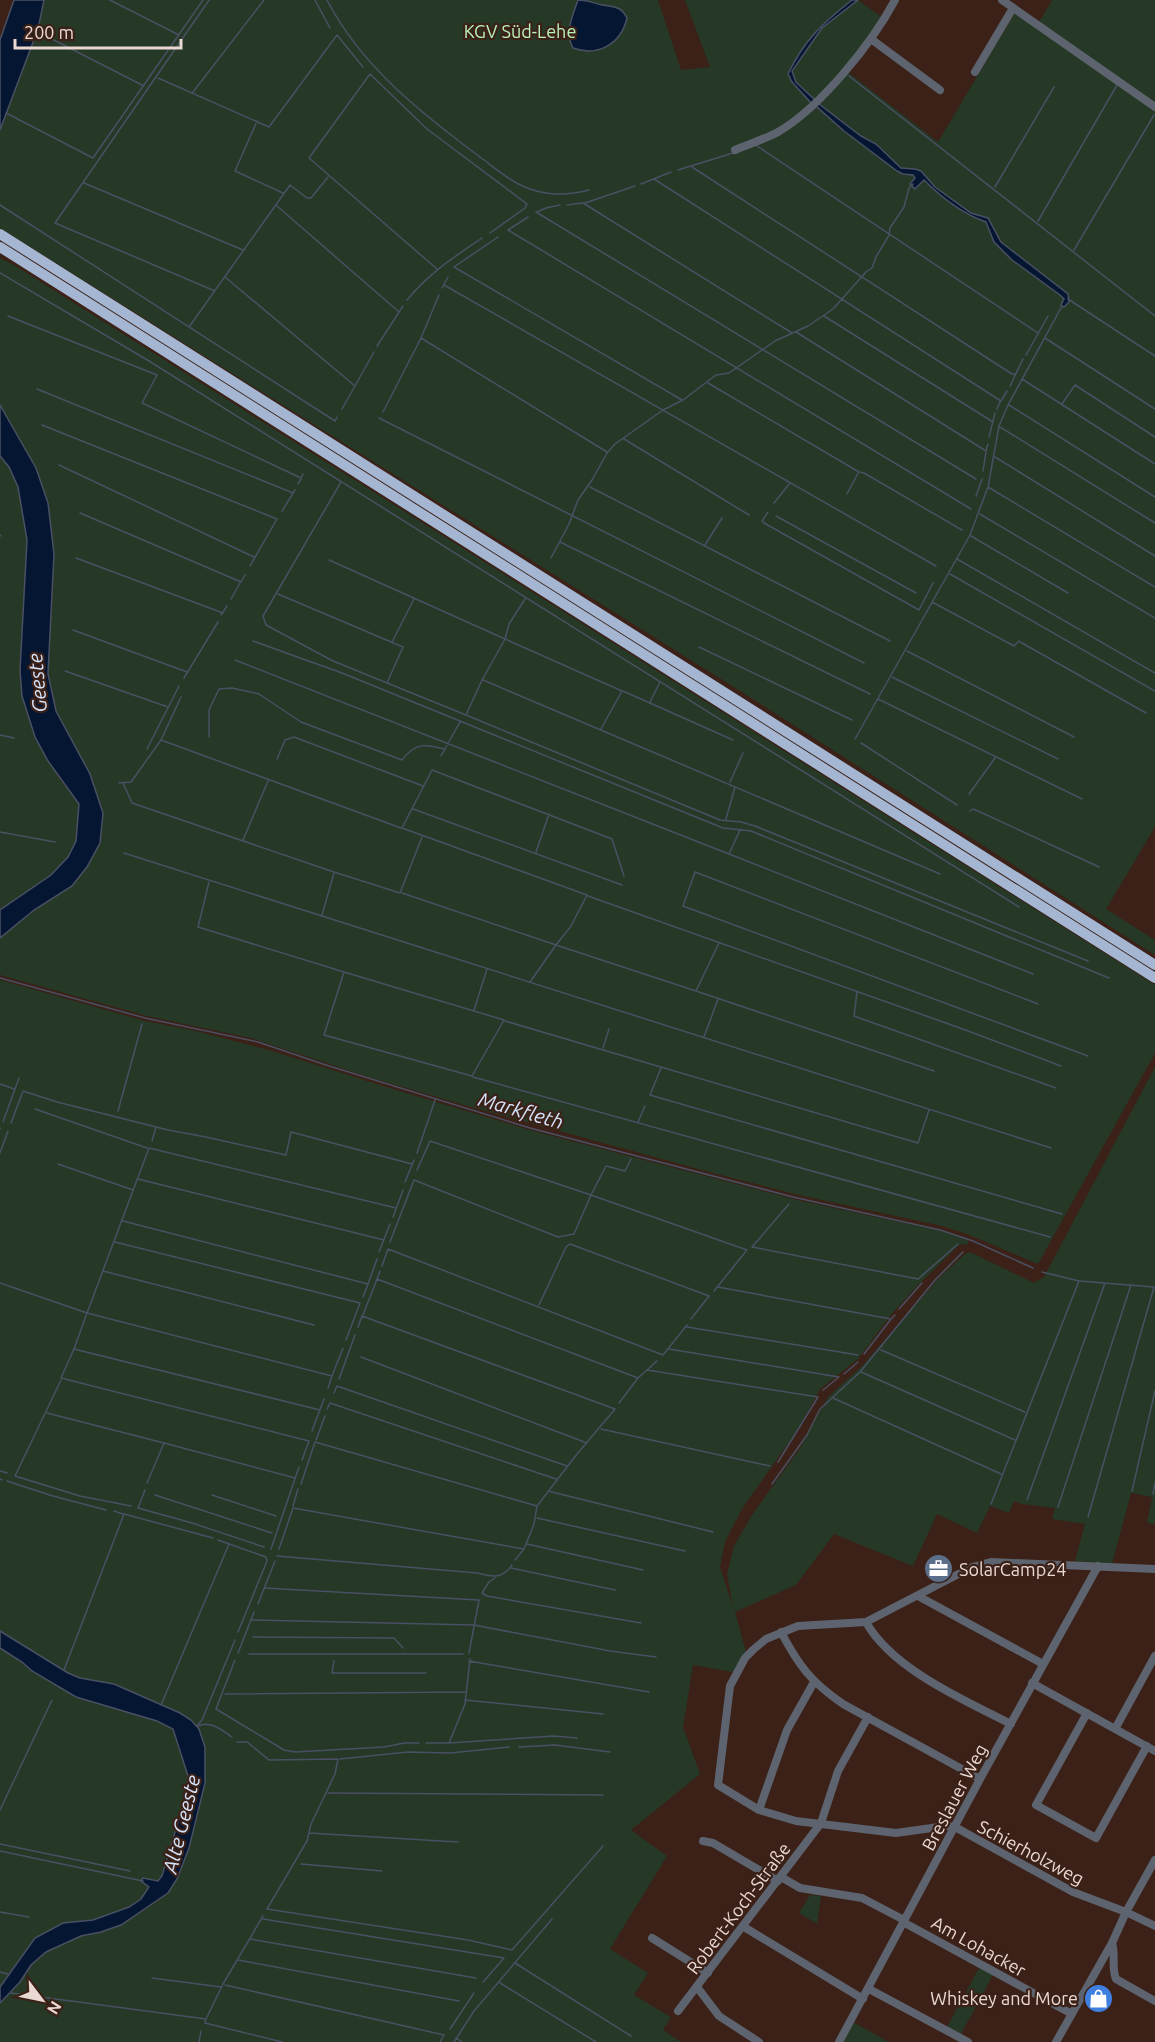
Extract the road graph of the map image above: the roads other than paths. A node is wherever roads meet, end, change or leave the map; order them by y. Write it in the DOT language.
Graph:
graph roads {
  1 [pos="895,0"];
  2 [pos="1002,0"];
  3 [pos="1013,8"];
  4 [pos="871,39"];
  5 [pos="975,72"];
  6 [pos="940,90"];
  7 [pos="1155,107"];
  8 [pos="735,150"];
  9 [pos="0,234"];
  10 [pos="0,247"];
  11 [pos="1155,965"];
  12 [pos="1155,978"];
  13 [pos="1098,1566"];
  14 [pos="1155,1569"];
  15 [pos="918,1596"];
  16 [pos="866,1622"];
  17 [pos="780,1632"];
  18 [pos="1155,1656"];
  19 [pos="1043,1664"];
  20 [pos="814,1682"];
  21 [pos="1032,1683"];
  22 [pos="1087,1713"];
  23 [pos="868,1718"];
  24 [pos="1011,1724"];
  25 [pos="1115,1729"];
  26 [pos="1147,1746"];
  27 [pos="1155,1751"];
  28 [pos="980,1779"];
  29 [pos="759,1810"];
  30 [pos="821,1823"];
  31 [pos="955,1827"];
  32 [pos="703,1841"];
  33 [pos="1155,1860"];
  34 [pos="779,1879"];
  35 [pos="1126,1912"];
  36 [pos="904,1921"];
  37 [pos="1155,1926"];
  38 [pos="744,1927"];
  39 [pos="652,1938"];
  40 [pos="1112,1943"];
  41 [pos="1113,1964"];
  42 [pos="1100,1965"];
  43 [pos="708,1973"];
  44 [pos="697,1987"];
  45 [pos="868,1989"];
  46 [pos="863,1999"];
  47 [pos="1155,2001"];
  48 [pos="678,2011"];
  49 [pos="1072,2014"];
  50 [pos="759,2042"];
  51 [pos="839,2042"];
  52 [pos="968,2042"];
  53 [pos="1056,2042"];
  1 -- 4 [label="street"];
  2 -- 3 [label="street"];
  3 -- 5 [label="street"];
  3 -- 7 [label="street"];
  4 -- 6 [label="street"];
  4 -- 8 [label="street"];
  9 -- 11 [label="highway"];
  10 -- 12 [label="highway"];
  13 -- 14 [label="street"];
  13 -- 15 [label="street"];
  13 -- 19 [label="street, Breslauer Weg"];
  15 -- 16 [label="street"];
  15 -- 19 [label="street"];
  16 -- 17 [label="street"];
  16 -- 24 [label="street"];
  17 -- 20 [label="street"];
  17 -- 29 [label="street, Schierholzweg"];
  18 -- 25 [label="street"];
  19 -- 21 [label="street, Breslauer Weg"];
  20 -- 23 [label="street"];
  20 -- 29 [label="street"];
  21 -- 22 [label="street"];
  21 -- 24 [label="street, Breslauer Weg"];
  22 -- 25 [label="street"];
  22 -- 26 [label="street"];
  23 -- 28 [label="street"];
  23 -- 30 [label="street, Robert-Koch-Straße"];
  24 -- 28 [label="street, Breslauer Weg"];
  25 -- 26 [label="street"];
  26 -- 27 [label="street"];
  28 -- 31 [label="street, Breslauer Weg"];
  29 -- 30 [label="street, Schierholzweg"];
  30 -- 31 [label="street, Schierholzweg"];
  30 -- 34 [label="street, Robert-Koch-Straße"];
  31 -- 35 [label="street, Schierholzweg"];
  31 -- 36 [label="street, Breslauer Weg"];
  32 -- 34 [label="street, Am Lohacker"];
  33 -- 35 [label="street"];
  34 -- 36 [label="street, Am Lohacker"];
  34 -- 38 [label="street, Robert-Koch-Straße"];
  35 -- 37 [label="street, Schierholzweg"];
  35 -- 40 [label="street"];
  36 -- 45 [label="street, Breslauer Weg"];
  36 -- 49 [label="street, Am Lohacker"];
  38 -- 43 [label="street, Robert-Koch-Straße"];
  38 -- 46 [label="street"];
  39 -- 43 [label="street"];
  40 -- 41 [label="street"];
  40 -- 42 [label="street"];
  41 -- 42 [label="street"];
  41 -- 47 [label="street"];
  42 -- 49 [label="street"];
  43 -- 44 [label="street, Robert-Koch-Straße"];
  44 -- 48 [label="street, Robert-Koch-Straße"];
  44 -- 50 [label="street"];
  45 -- 46 [label="street, Breslauer Weg"];
  45 -- 52 [label="street"];
  46 -- 51 [label="street, Breslauer Weg"];
  49 -- 53 [label="street"];
}
